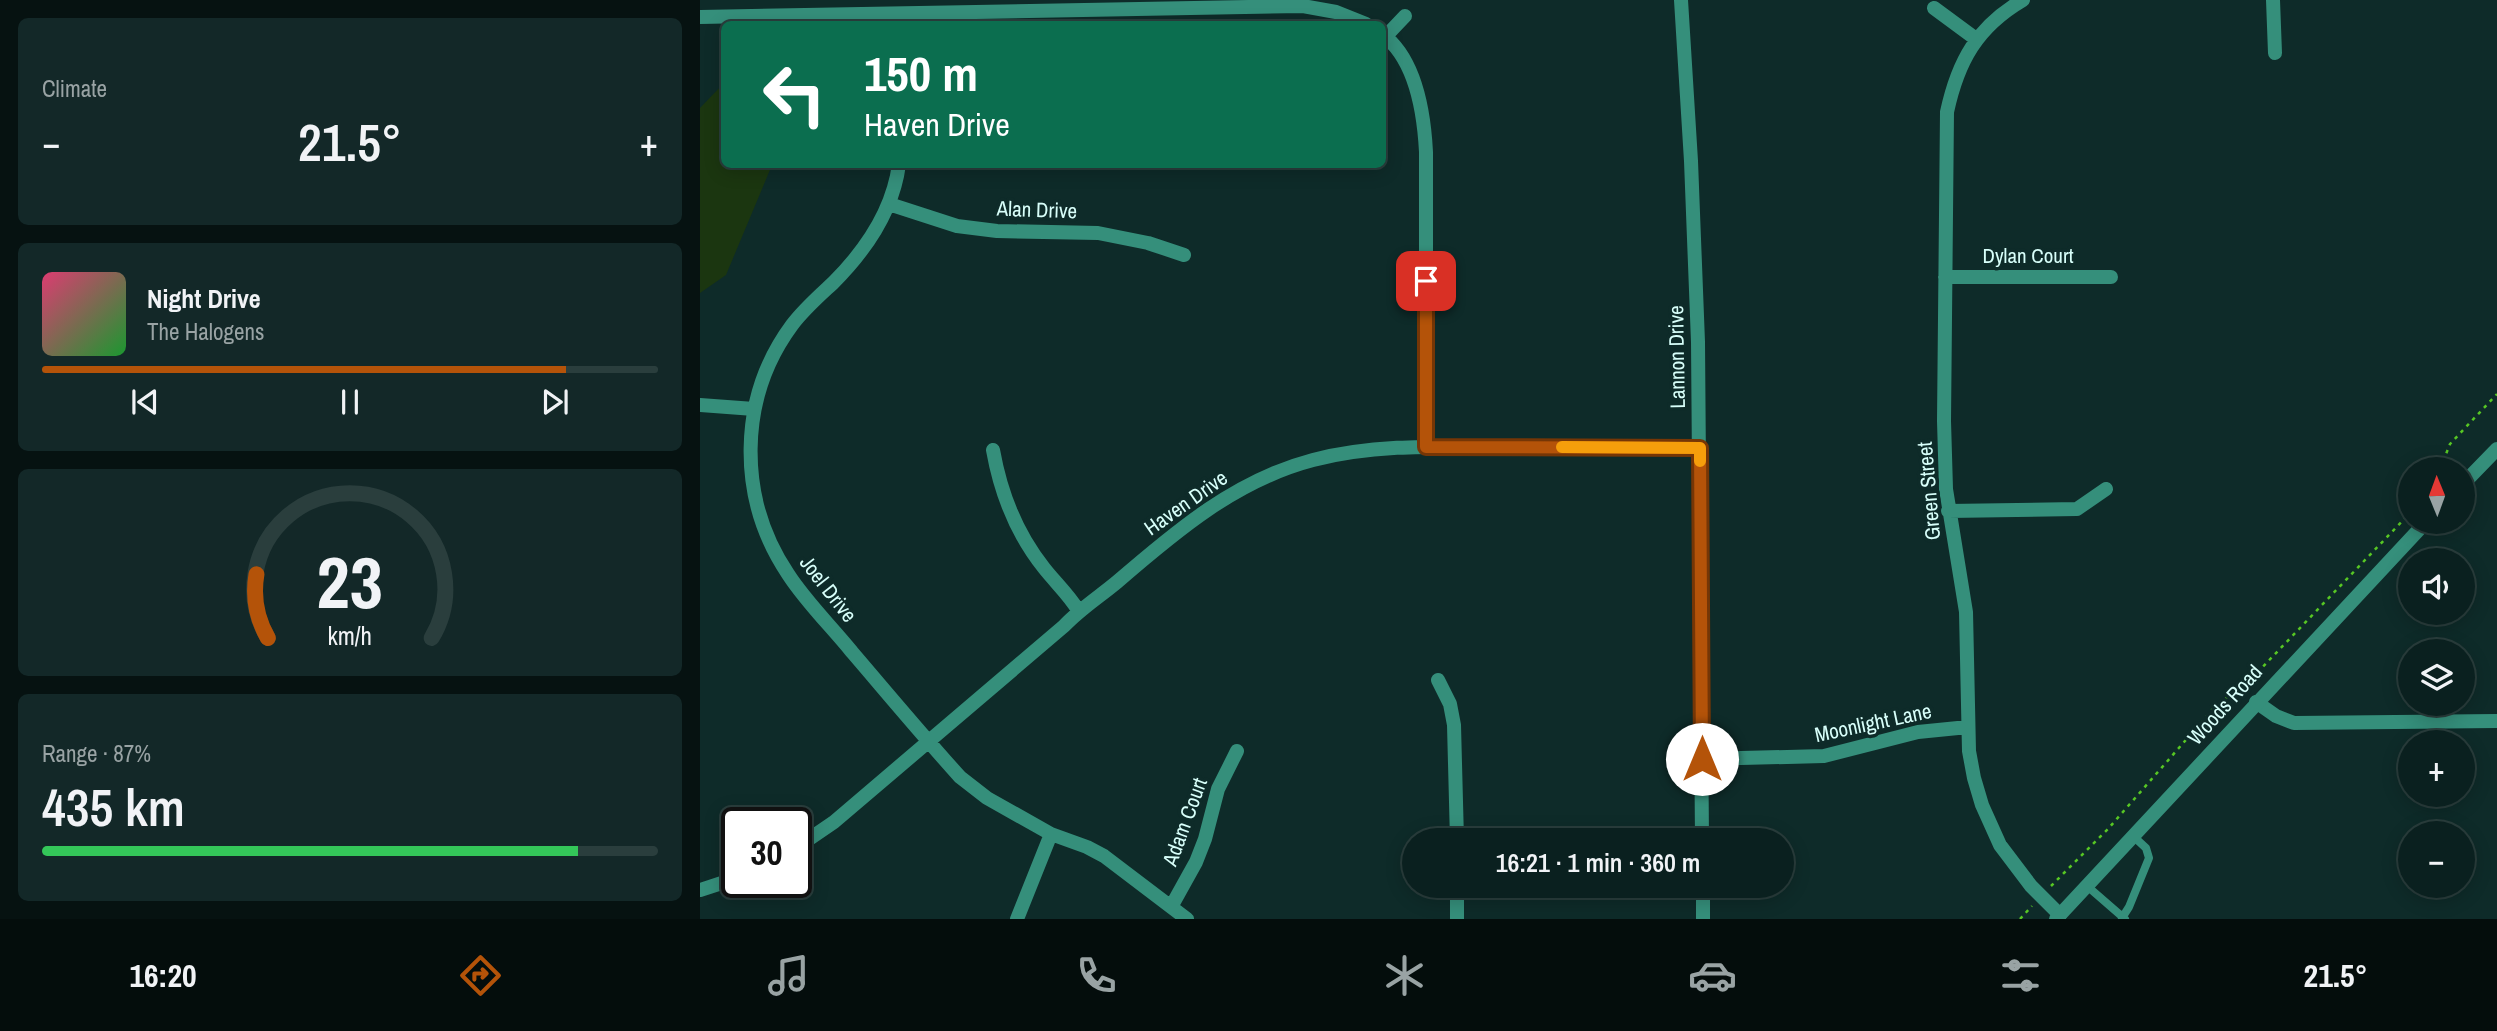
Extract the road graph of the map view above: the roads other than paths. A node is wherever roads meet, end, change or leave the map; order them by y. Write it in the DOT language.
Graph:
graph roads {
  1 [pos="1681,0"];
  2 [pos="2023,0"];
  3 [pos="2273,0"];
  4 [pos="1934,8"];
  5 [pos="1405,16"];
  6 [pos="700,17"];
  7 [pos="902,19"];
  8 [pos="1358,21"];
  9 [pos="1386,33"];
  10 [pos="1386,37"];
  11 [pos="1976,39"];
  12 [pos="2275,53"];
  13 [pos="898,168"];
  14 [pos="889,204"];
  15 [pos="1184,255"];
  16 [pos="1945,277"];
  17 [pos="2110,277"];
  18 [pos="700,405"];
  19 [pos="754,409"];
  20 [pos="1426,447"];
  21 [pos="1700,448"];
  22 [pos="2497,449"];
  23 [pos="993,450"];
  24 [pos="2475,472"];
  25 [pos="2106,489"];
  26 [pos="1948,511"];
  27 [pos="2415,534"];
  28 [pos="1078,611"];
  29 [pos="1438,680"];
  30 [pos="2256,702"];
  31 [pos="2497,720"];
  32 [pos="1968,727"];
  33 [pos="929,742"];
  34 [pos="1237,751"];
  35 [pos="1702,759"];
  36 [pos="1457,828"];
  37 [pos="1703,828"];
  38 [pos="1051,834"];
  39 [pos="2133,836"];
  40 [pos="812,837"];
  41 [pos="721,883"];
  42 [pos="2087,886"];
  43 [pos="700,890"];
  44 [pos="1457,898"];
  45 [pos="1703,898"];
  46 [pos="1171,907"];
  47 [pos="2058,917"];
  48 [pos="2123,918"];
  49 [pos="1017,919"];
  50 [pos="1187,919"];
  51 [pos="1457,919"];
  52 [pos="1703,919"];
  1 -- 21 [label="street, Lannon Drive"];
  2 -- 11 [label="street"];
  3 -- 12 [label="street"];
  4 -- 11 [label="street"];
  5 -- 9 [label="street"];
  6 -- 7 [label="street"];
  7 -- 8 [label="street"];
  10 -- 20 [label="street"];
  11 -- 16 [label="street, Green Street"];
  13 -- 14 [label="street, Joel Drive"];
  14 -- 15 [label="street, Alan Drive"];
  14 -- 19 [label="street, Joel Drive"];
  16 -- 17 [label="street, Dylan Court"];
  16 -- 26 [label="street, Green Street"];
  18 -- 19 [label="street"];
  19 -- 33 [label="street, Joel Drive"];
  20 -- 21 [label="street, Haven Drive"];
  20 -- 28 [label="street, Haven Drive"];
  21 -- 35 [label="street, Lannon Drive"];
  22 -- 24 [label="street"];
  23 -- 28 [label="street"];
  25 -- 26 [label="street"];
  26 -- 32 [label="street, Green Street"];
  27 -- 30 [label="street, Woods Road"];
  28 -- 33 [label="street, Haven Drive"];
  29 -- 36 [label="street"];
  30 -- 31 [label="street"];
  30 -- 39 [label="street, Woods Road"];
  32 -- 35 [label="street, Moonlight Lane"];
  32 -- 47 [label="street, Green Street"];
  33 -- 38 [label="street, Joel Drive"];
  33 -- 40 [label="street, Haven Drive"];
  34 -- 46 [label="street, Adam Court"];
  35 -- 37 [label="street, Lannon Drive"];
  38 -- 46 [label="street, Joel Drive"];
  38 -- 49 [label="street"];
  39 -- 42 [label="street, Woods Road"];
  39 -- 48 [label="lane"];
  41 -- 43 [label="street"];
  42 -- 47 [label="street, Woods Road"];
  42 -- 48 [label="lane"];
  44 -- 51 [label="street"];
  45 -- 52 [label="street"];
  46 -- 50 [label="street, Joel Drive"];
}
